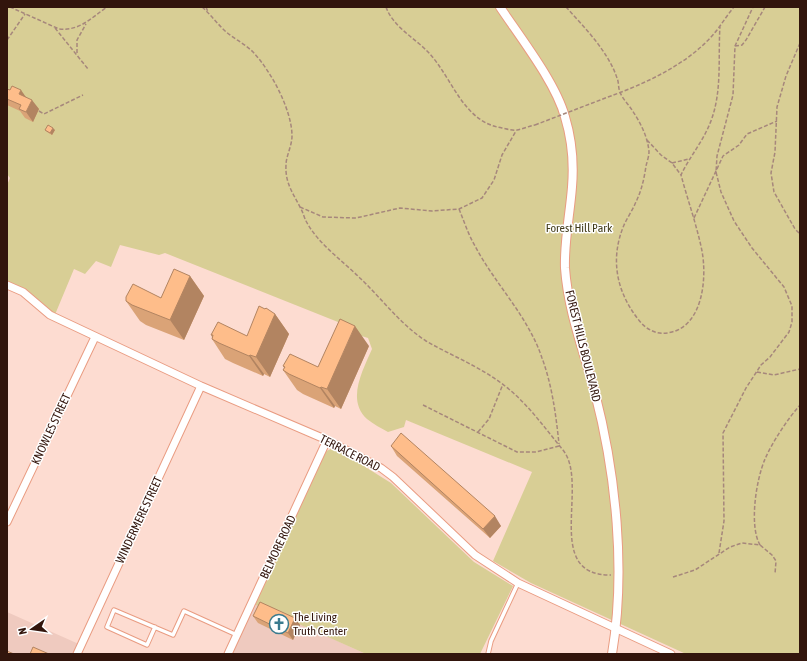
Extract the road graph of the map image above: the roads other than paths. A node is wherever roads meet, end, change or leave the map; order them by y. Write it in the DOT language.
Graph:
graph roads {
  1 [pos="500,7"];
  2 [pos="7,285"];
  3 [pos="95,336"];
  4 [pos="202,386"];
  5 [pos="327,440"];
  6 [pos="7,522"];
  7 [pos="518,583"];
  8 [pos="155,627"];
  9 [pos="617,629"];
  10 [pos="237,635"];
  11 [pos="77,654"];
  12 [pos="228,654"];
  13 [pos="488,654"];
  14 [pos="612,654"];
  15 [pos="671,654"];
  1 -- 9 [label="street, FOREST HILLS BOULEVARD"];
  2 -- 3 [label="street, TERRACE ROAD"];
  3 -- 4 [label="street, TERRACE ROAD"];
  3 -- 6 [label="street, KNOWLES STREET"];
  4 -- 5 [label="street, TERRACE ROAD"];
  4 -- 11 [label="street, WINDERMERE STREET"];
  5 -- 7 [label="street, TERRACE ROAD"];
  5 -- 10 [label="street, BELMORE ROAD"];
  7 -- 9 [label="street, TERRACE ROAD"];
  7 -- 13 [label="lane"];
  8 -- 8 [label="lane"];
  8 -- 10 [label="lane"];
  9 -- 14 [label="street, FOREST HILLS BOULEVARD"];
  9 -- 15 [label="street, TERRACE ROAD"];
  10 -- 12 [label="street, BELMORE ROAD"];
}
